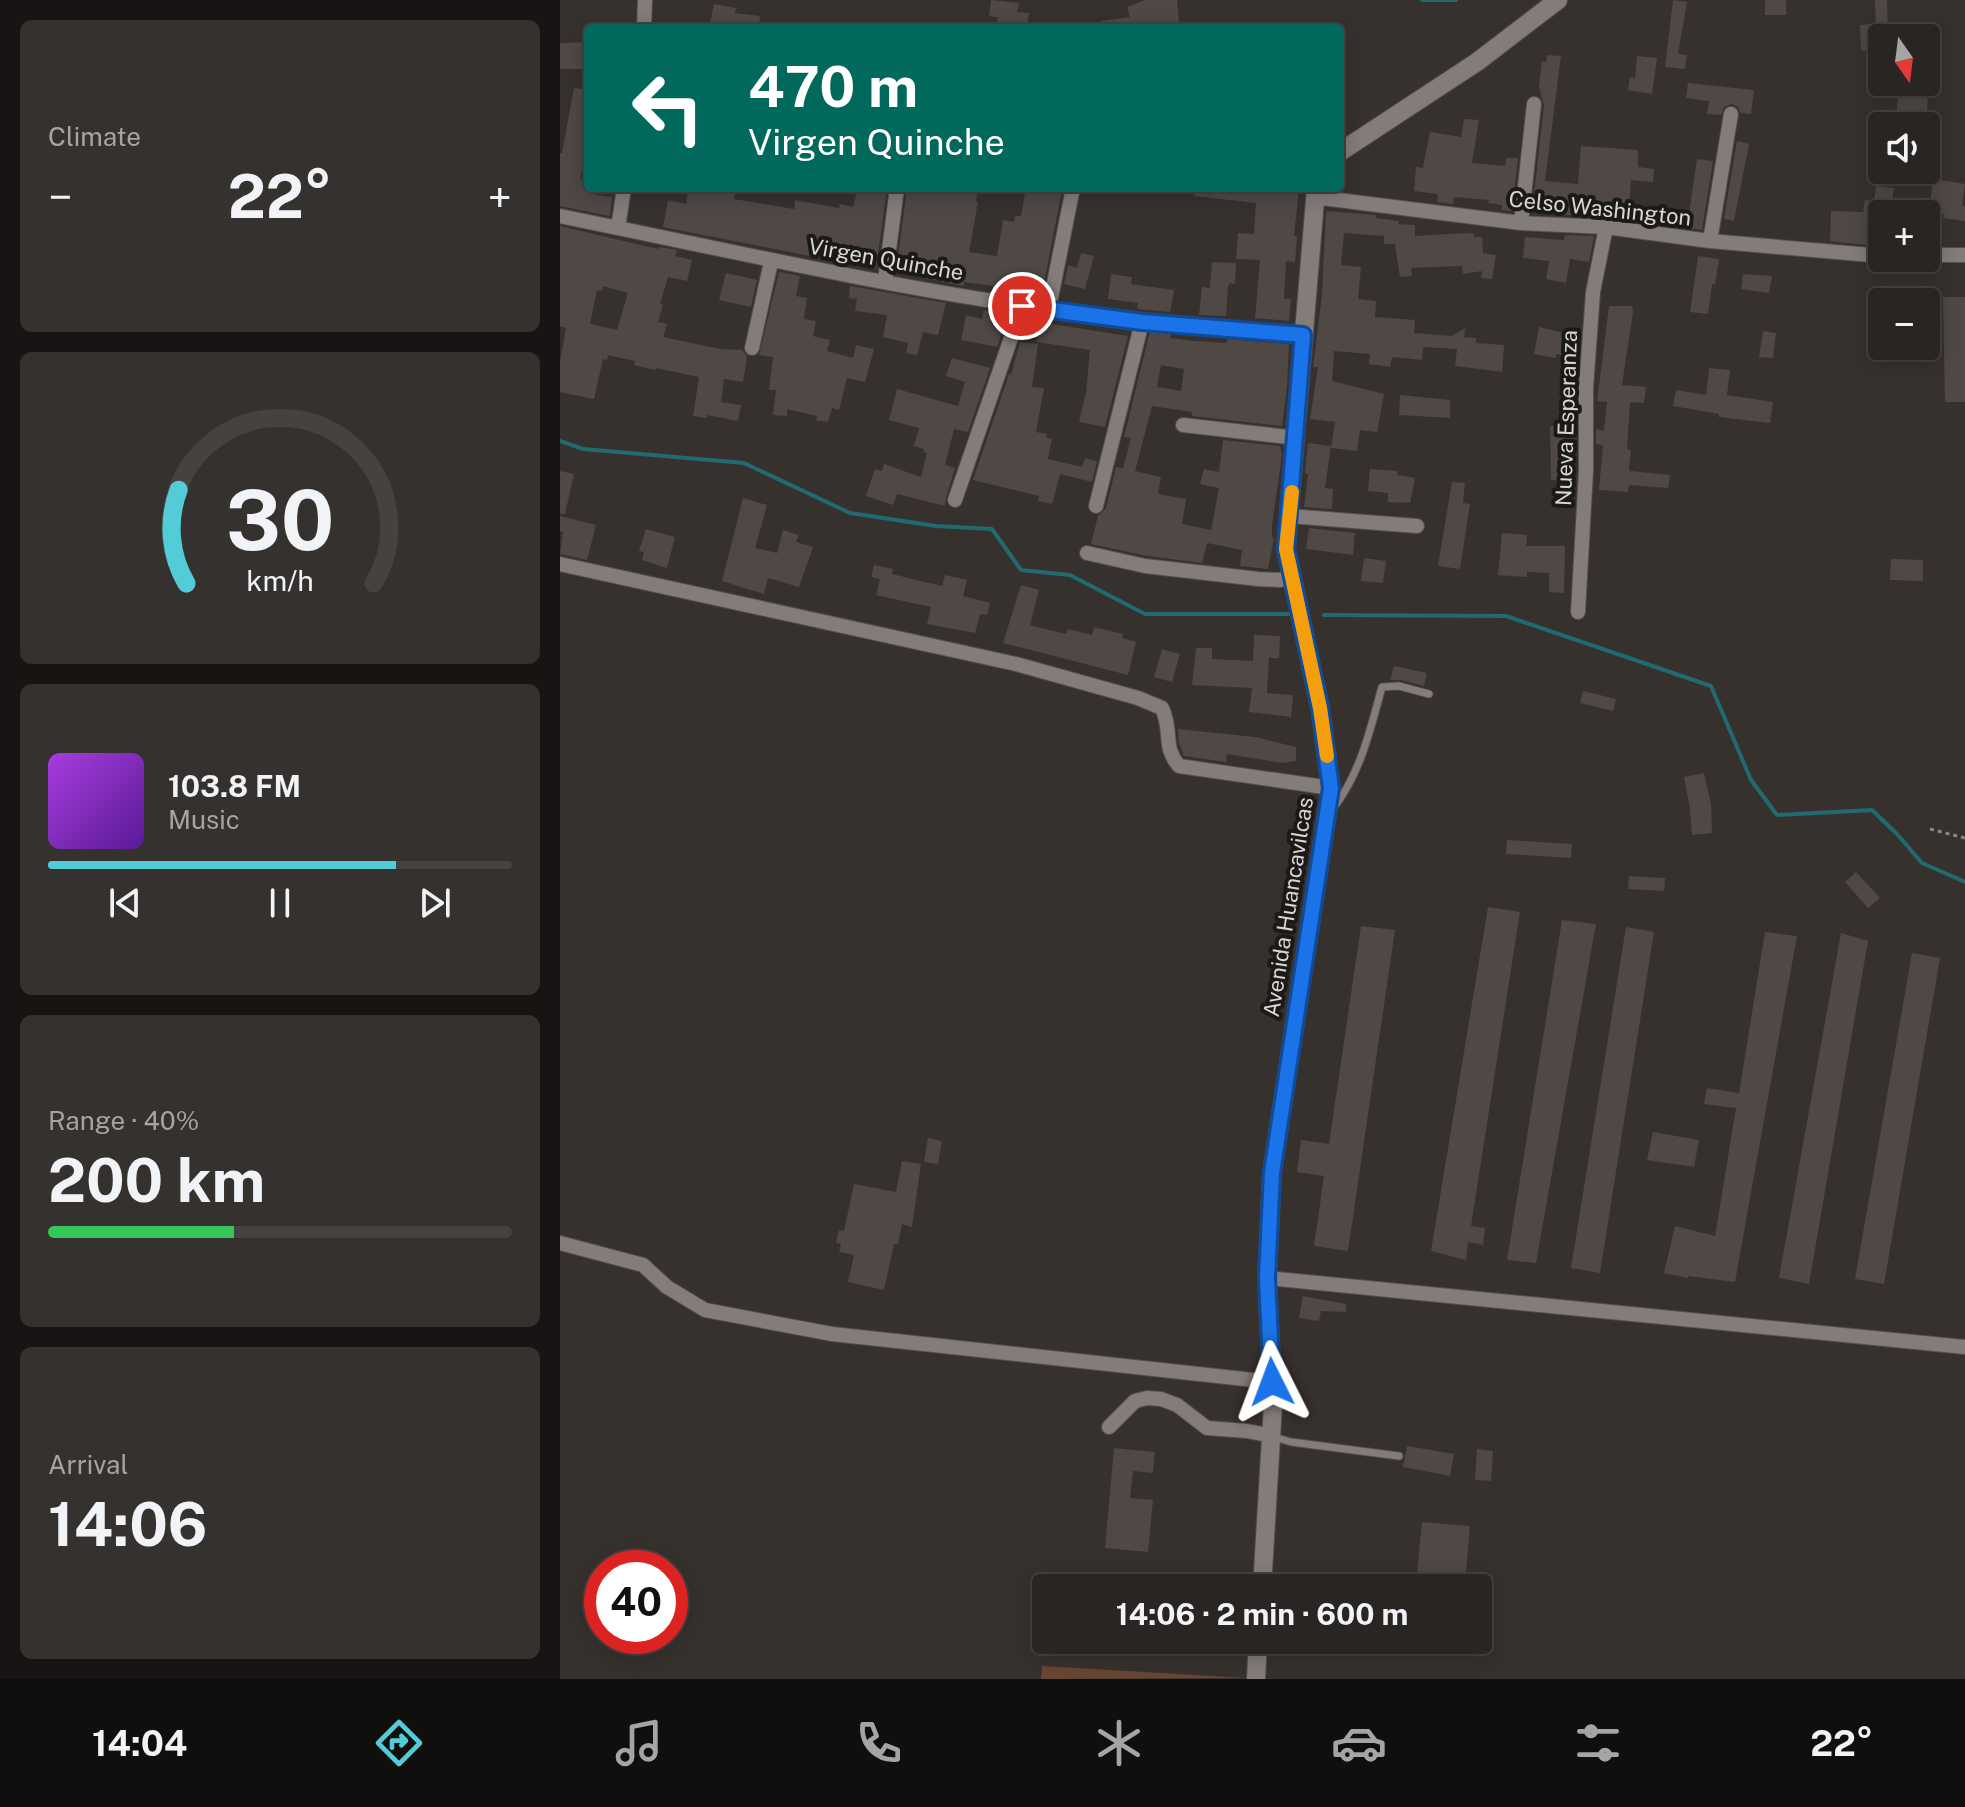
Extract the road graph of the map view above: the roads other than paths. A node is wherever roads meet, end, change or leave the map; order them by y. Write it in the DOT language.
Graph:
graph roads {
  1 [pos="645,0"];
  2 [pos="1558,0"];
  3 [pos="644,24"];
  4 [pos="1534,104"];
  5 [pos="1731,114"];
  6 [pos="1344,149"];
  7 [pos="623,192"];
  8 [pos="896,192"];
  9 [pos="1072,192"];
  10 [pos="1315,192"];
  11 [pos="560,216"];
  12 [pos="1521,223"];
  13 [pos="1606,227"];
  14 [pos="618,228"];
  15 [pos="1710,241"];
  16 [pos="1868,255"];
  17 [pos="1940,255"];
  18 [pos="1965,255"];
  19 [pos="771,262"];
  20 [pos="885,281"];
  21 [pos="1022,306"];
  22 [pos="1049,308"];
  23 [pos="1142,322"];
  24 [pos="1303,335"];
  25 [pos="752,348"];
  26 [pos="1183,425"];
  27 [pos="1297,438"];
  28 [pos="955,500"];
  29 [pos="1096,506"];
  30 [pos="1289,516"];
  31 [pos="1417,526"];
  32 [pos="1087,553"];
  33 [pos="560,564"];
  34 [pos="1292,576"];
  35 [pos="1578,612"];
  36 [pos="1429,694"];
  37 [pos="1331,788"];
  38 [pos="1326,818"];
  39 [pos="560,1243"];
  40 [pos="1267,1278"];
  41 [pos="1965,1347"];
  42 [pos="1272,1382"];
  43 [pos="1109,1427"];
  44 [pos="1272,1436"];
  45 [pos="1399,1456"];
  46 [pos="1263,1574"];
  47 [pos="1257,1654"];
  48 [pos="1256,1679"];
  1 -- 3 [label="street"];
  2 -- 6 [label="street"];
  4 -- 12 [label="street"];
  5 -- 15 [label="street"];
  7 -- 14 [label="street"];
  8 -- 20 [label="street"];
  9 -- 22 [label="street"];
  10 -- 12 [label="street, Celso Washington"];
  10 -- 24 [label="street, Avenida Huancavilcas"];
  11 -- 14 [label="street, Virgen Quinche"];
  12 -- 13 [label="street, Celso Washington"];
  13 -- 15 [label="street, Celso Washington"];
  13 -- 35 [label="street, Nueva Esperanza"];
  14 -- 19 [label="street, Virgen Quinche"];
  15 -- 16 [label="street, Celso Washington"];
  17 -- 18 [label="street"];
  19 -- 20 [label="street, Virgen Quinche"];
  19 -- 25 [label="street"];
  20 -- 21 [label="street, Virgen Quinche"];
  21 -- 22 [label="street, Virgen Quinche"];
  21 -- 28 [label="street"];
  22 -- 23 [label="street, Virgen Quinche"];
  23 -- 24 [label="street, Virgen Quinche"];
  23 -- 29 [label="street"];
  24 -- 27 [label="street, Avenida Huancavilcas"];
  26 -- 27 [label="street"];
  27 -- 30 [label="street, Avenida Huancavilcas"];
  30 -- 31 [label="street"];
  30 -- 34 [label="street, Avenida Huancavilcas"];
  32 -- 34 [label="street"];
  33 -- 37 [label="street"];
  34 -- 37 [label="street, Avenida Huancavilcas"];
  36 -- 38 [label="lane"];
  37 -- 38 [label="street, Avenida Huancavilcas"];
  38 -- 40 [label="street, Avenida Huancavilcas"];
  39 -- 42 [label="street"];
  40 -- 41 [label="street"];
  40 -- 42 [label="street, Avenida Huancavilcas"];
  42 -- 44 [label="street, Avenida Huancavilcas"];
  43 -- 44 [label="street"];
  44 -- 45 [label="lane"];
  44 -- 46 [label="street, Avenida Huancavilcas"];
  47 -- 48 [label="street"];
}
